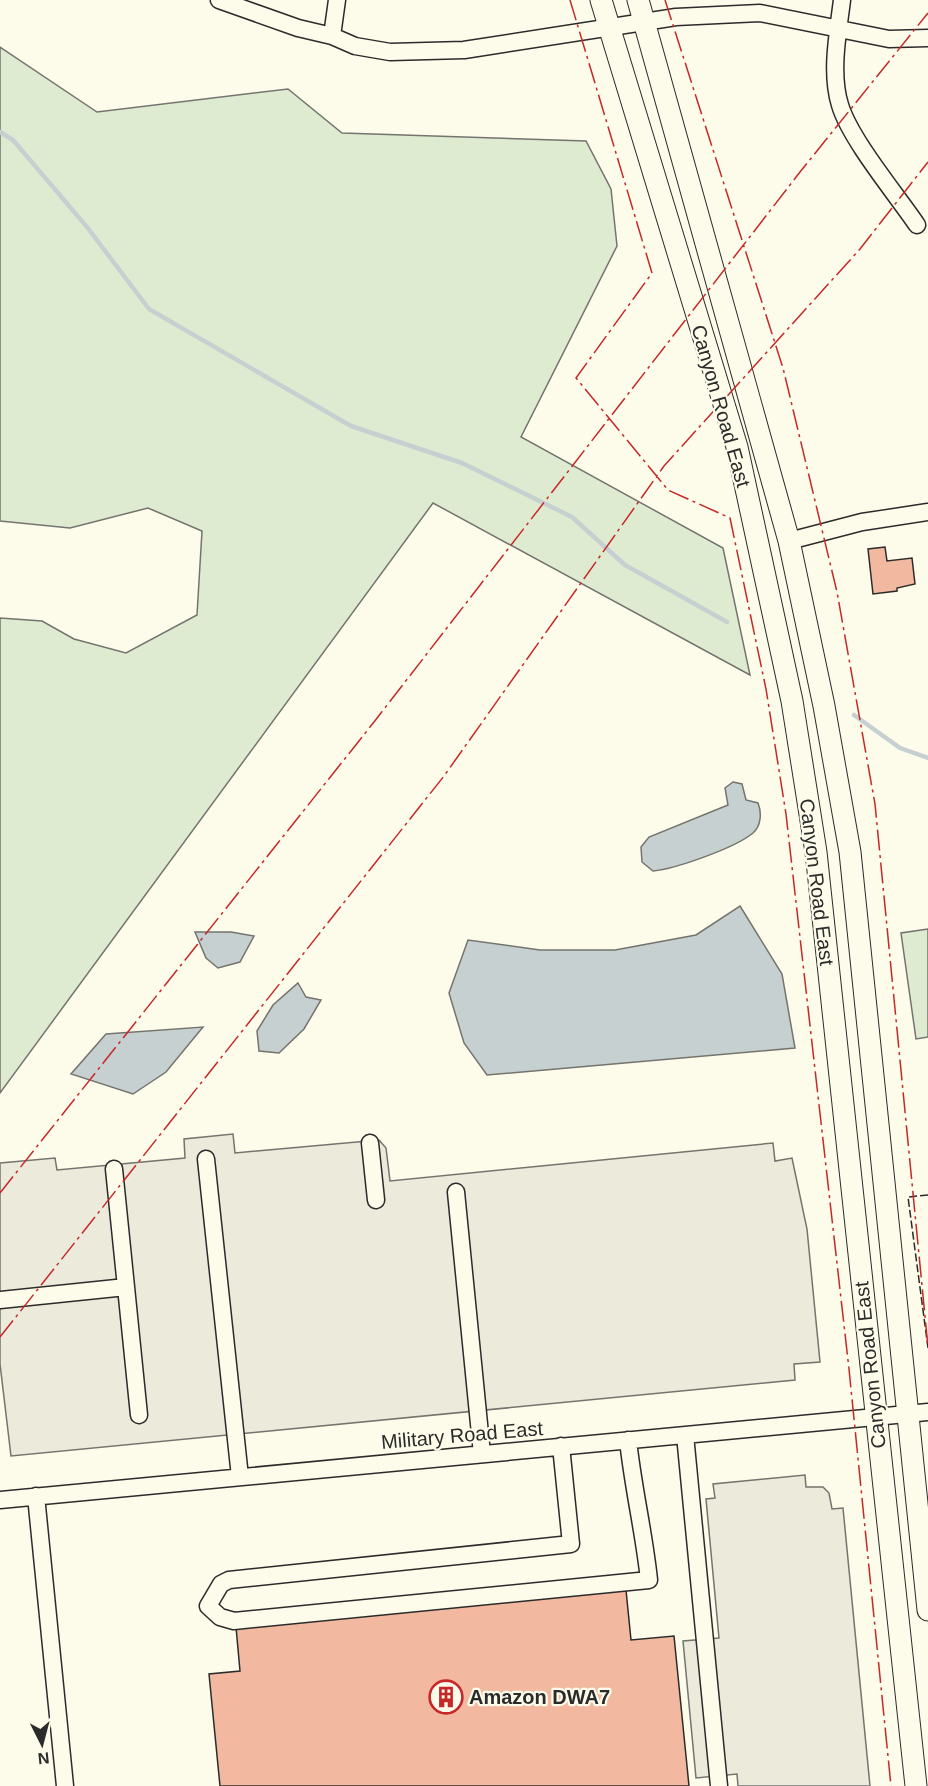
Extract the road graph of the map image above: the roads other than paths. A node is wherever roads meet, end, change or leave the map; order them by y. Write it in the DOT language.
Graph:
graph roads {
  1 [pos="219,0"];
  2 [pos="337,0"];
  3 [pos="601,0"];
  4 [pos="638,0"];
  5 [pos="842,0"];
  6 [pos="644,22"];
  7 [pos="608,28"];
  8 [pos="838,30"];
  9 [pos="332,36"];
  10 [pos="928,38"];
  11 [pos="917,225"];
  12 [pos="737,447"];
  13 [pos="928,512"];
  14 [pos="789,541"];
  15 [pos="370,1143"];
  16 [pos="206,1160"];
  17 [pos="114,1169"];
  18 [pos="456,1192"];
  19 [pos="376,1200"];
  20 [pos="126,1287"];
  21 [pos="0,1300"];
  22 [pos="918,1413"];
  23 [pos="139,1415"];
  24 [pos="876,1416"];
  25 [pos="685,1435"];
  26 [pos="628,1440"];
  27 [pos="561,1446"];
  28 [pos="482,1454"];
  29 [pos="240,1477"];
  30 [pos="36,1496"];
  31 [pos="0,1500"];
  32 [pos="928,1610"];
  33 [pos="65,1786"];
  34 [pos="719,1786"];
  35 [pos="916,1786"];
  1 -- 9 [label="street"];
  2 -- 9 [label="street"];
  3 -- 7 [label="main road, Canyon Road East"];
  4 -- 6 [label="main road, Canyon Road East"];
  5 -- 8 [label="street"];
  6 -- 7 [label="street"];
  6 -- 8 [label="street"];
  6 -- 14 [label="main road, Canyon Road East"];
  7 -- 9 [label="street"];
  7 -- 12 [label="main road, Canyon Road East"];
  8 -- 10 [label="street"];
  8 -- 11 [label="street"];
  12 -- 14 [label="main road"];
  12 -- 24 [label="main road, Canyon Road East"];
  13 -- 14 [label="street"];
  14 -- 22 [label="main road, Canyon Road East"];
  15 -- 19 [label="street"];
  16 -- 29 [label="street"];
  17 -- 20 [label="street"];
  18 -- 28 [label="street"];
  20 -- 21 [label="street"];
  20 -- 23 [label="street"];
  22 -- 24 [label="street, Military Road East"];
  22 -- 32 [label="main road, Canyon Road East"];
  24 -- 25 [label="street, Military Road East"];
  24 -- 35 [label="main road, Canyon Road East"];
  25 -- 26 [label="street, Military Road East"];
  25 -- 34 [label="street"];
  26 -- 27 [label="street, Military Road East"];
  26 -- 27 [label="street"];
  27 -- 28 [label="street, Military Road East"];
  28 -- 29 [label="street, Military Road East"];
  29 -- 30 [label="street, Military Road East"];
  30 -- 31 [label="street, Military Road East"];
  30 -- 33 [label="street"];
}
